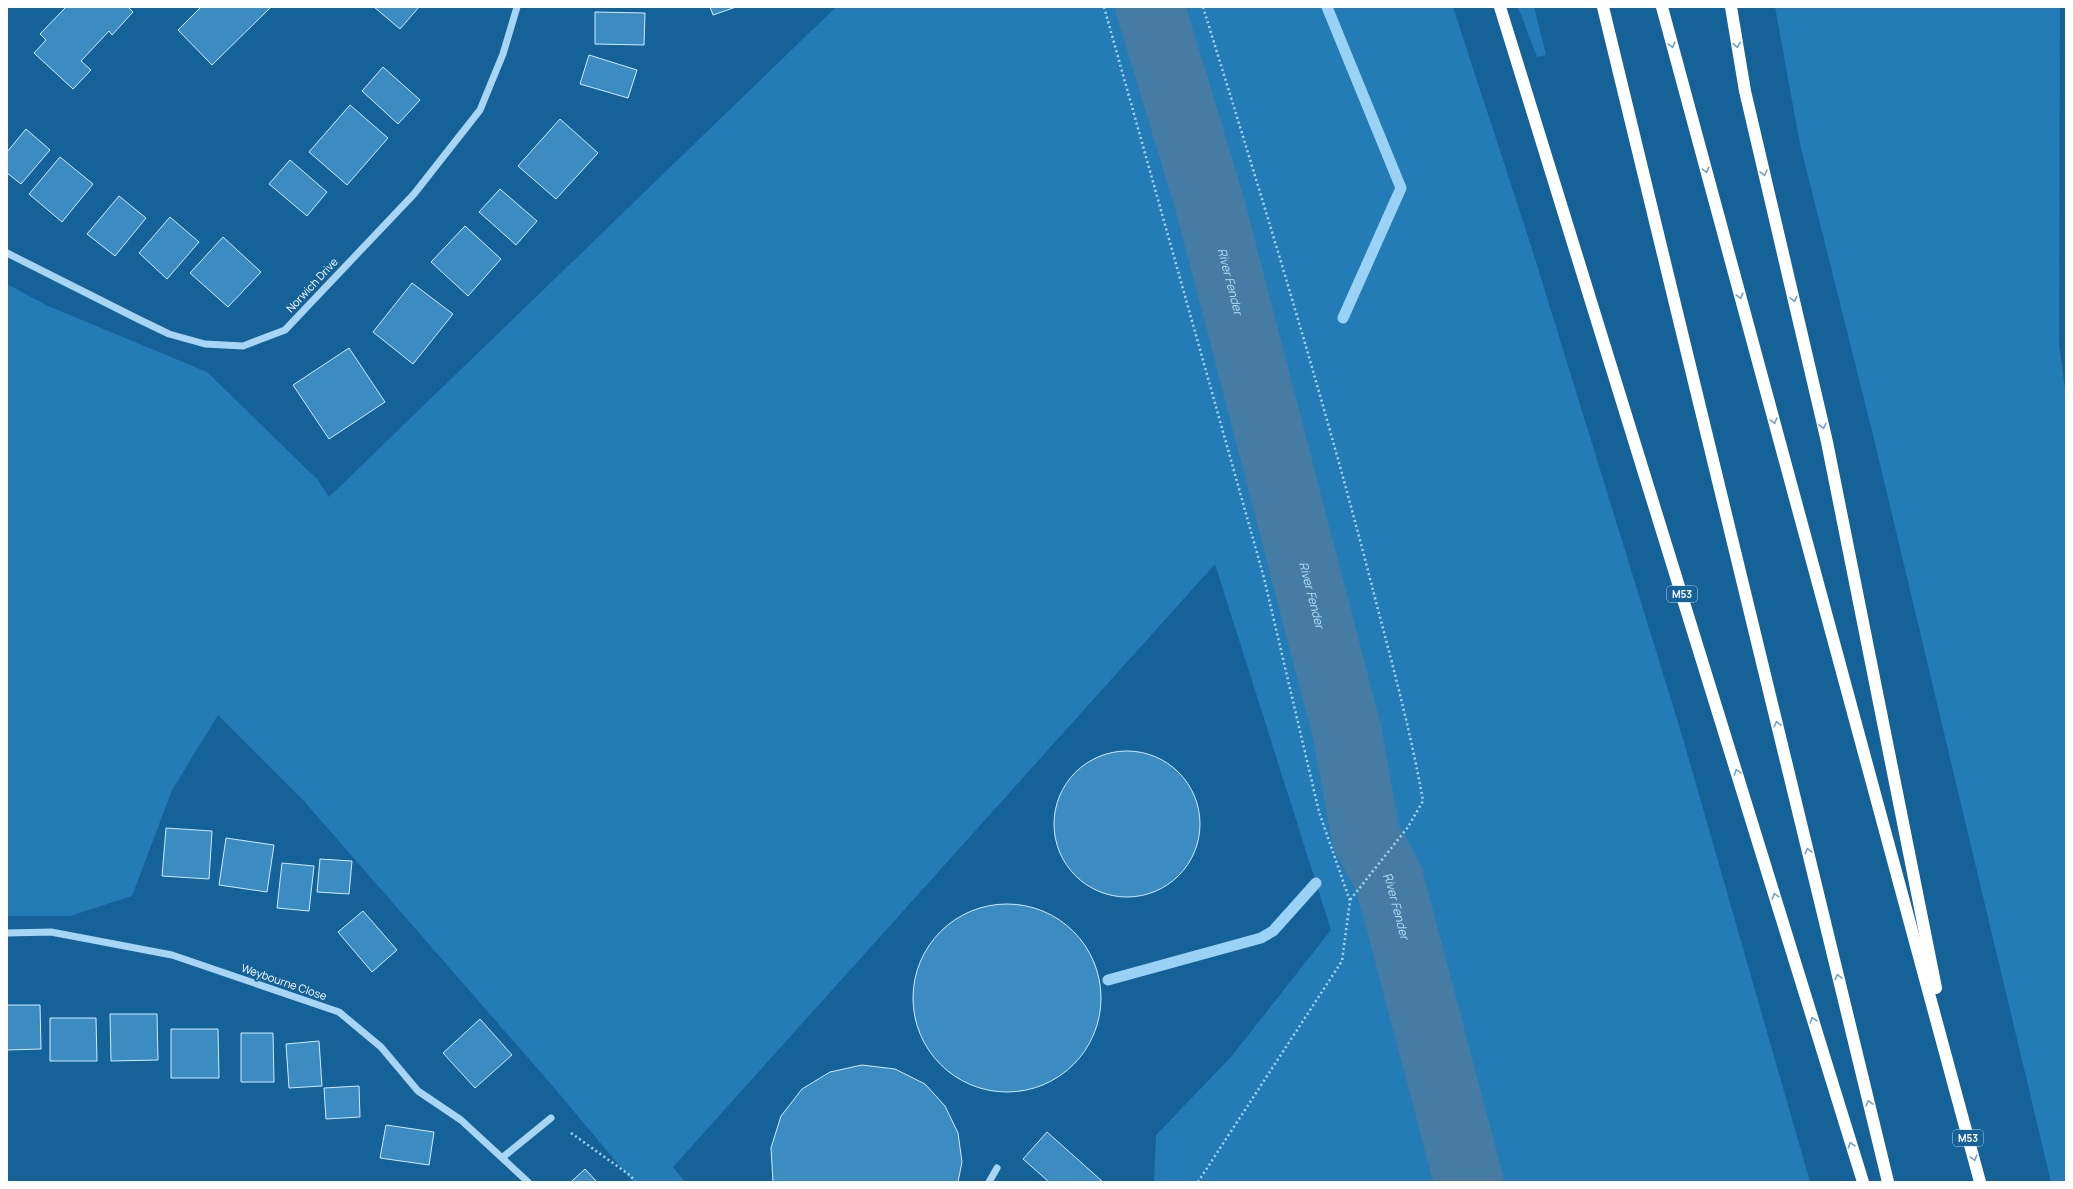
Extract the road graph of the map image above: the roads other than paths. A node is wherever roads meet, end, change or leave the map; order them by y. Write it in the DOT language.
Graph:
graph roads {
  1 [pos="517,7"];
  2 [pos="1500,7"];
  3 [pos="1603,7"];
  4 [pos="1662,7"];
  5 [pos="1731,7"];
  6 [pos="7,253"];
  7 [pos="7,933"];
  8 [pos="1957,1093"];
  9 [pos="550,1118"];
  10 [pos="503,1157"];
  11 [pos="997,1168"];
  12 [pos="528,1182"];
  13 [pos="989,1182"];
  14 [pos="1863,1182"];
  15 [pos="1888,1182"];
  16 [pos="1980,1182"];
  1 -- 6 [label="street, Norwich Drive"];
  14 -- 2 [label="highway, M53, one-way"];
  15 -- 3 [label="highway, one-way"];
  4 -- 8 [label="highway, M53, one-way"];
  5 -- 8 [label="highway, M53, one-way"];
  7 -- 10 [label="street, Weybourne Close"];
  8 -- 16 [label="highway, M53, one-way"];
  9 -- 10 [label="street"];
  10 -- 12 [label="street, Weybourne Close"];
  11 -- 13 [label="street"];
}
